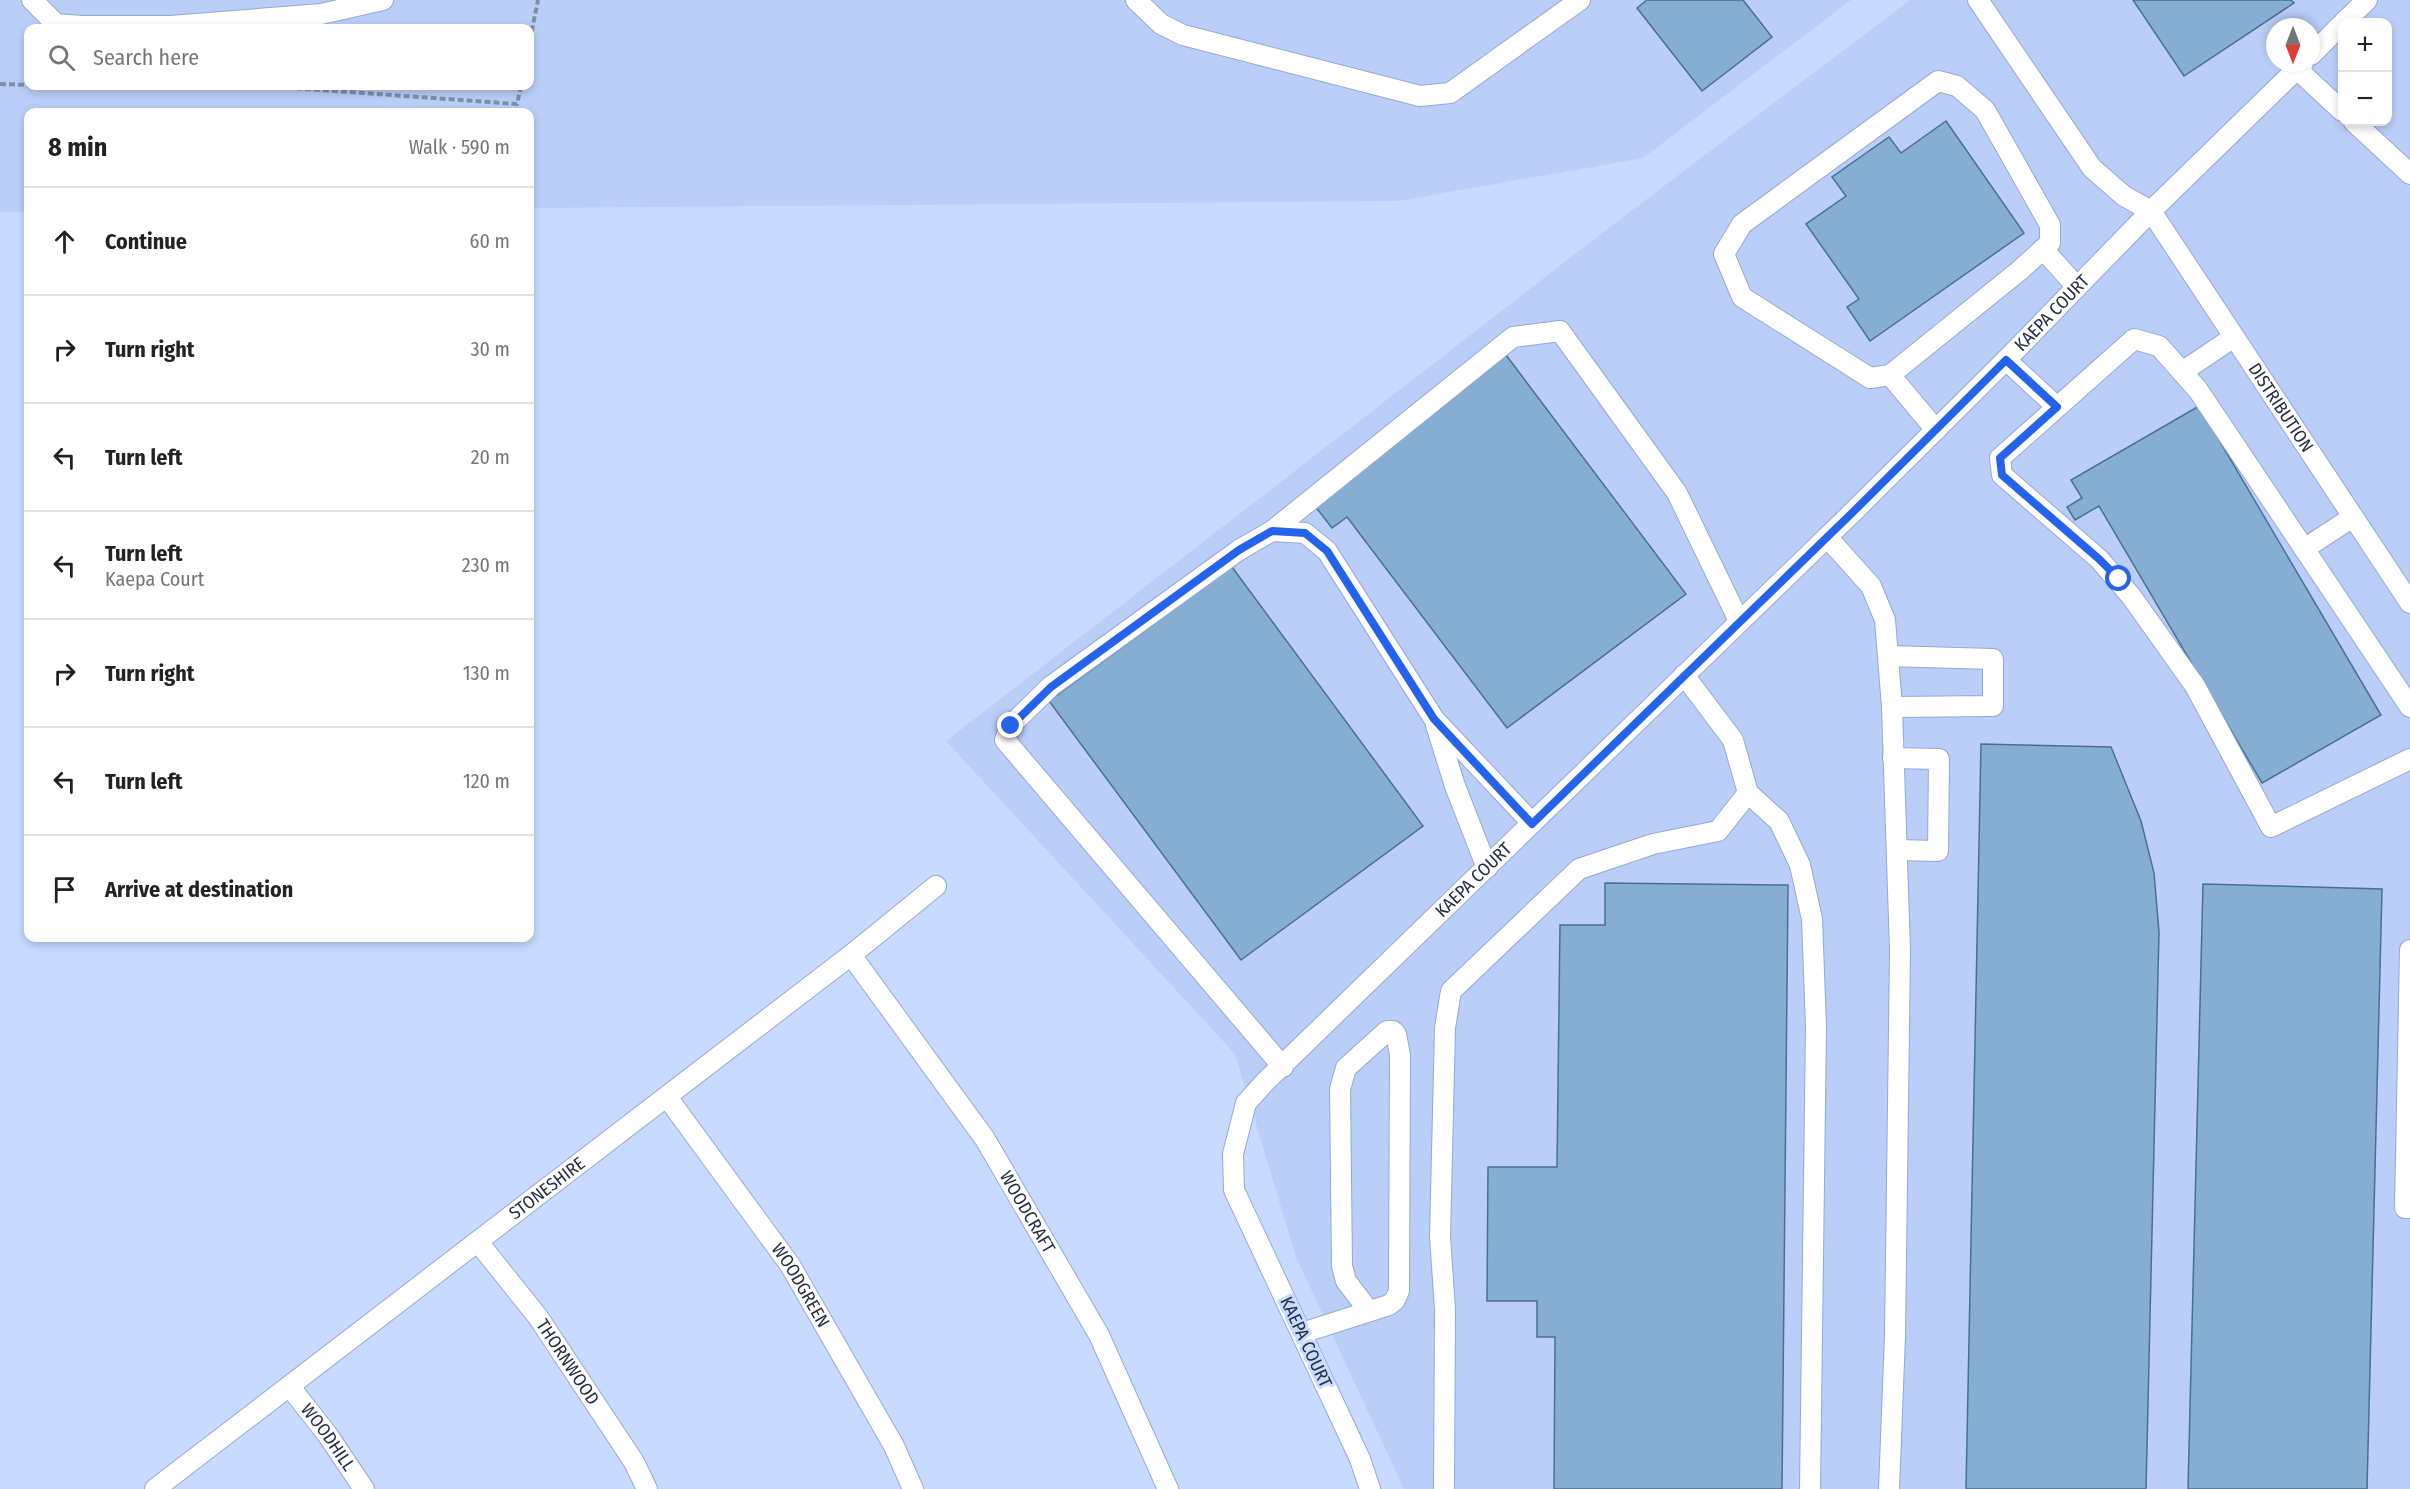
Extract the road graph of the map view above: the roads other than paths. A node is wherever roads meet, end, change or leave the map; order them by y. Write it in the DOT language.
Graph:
graph roads {
  1 [pos="32,0"];
  2 [pos="383,0"];
  3 [pos="1136,0"];
  4 [pos="1580,0"];
  5 [pos="2367,0"];
  6 [pos="1980,2"];
  7 [pos="2345,15"];
  8 [pos="56,24"];
  9 [pos="196,24"];
  10 [pos="2320,44"];
  11 [pos="2294,72"];
  12 [pos="2312,72"];
  13 [pos="2338,105"];
  14 [pos="2358,126"];
  15 [pos="2410,174"];
  16 [pos="2151,211"];
  17 [pos="2043,249"];
  18 [pos="2077,287"];
  19 [pos="2234,337"];
  20 [pos="2006,360"];
  21 [pos="2182,372"];
  22 [pos="1890,375"];
  23 [pos="2057,407"];
  24 [pos="1936,430"];
  25 [pos="2353,517"];
  26 [pos="1272,531"];
  27 [pos="1827,537"];
  28 [pos="2304,549"];
  29 [pos="2410,603"];
  30 [pos="1739,621"];
  31 [pos="1888,656"];
  32 [pos="1684,675"];
  33 [pos="1892,707"];
  34 [pos="2410,707"];
  35 [pos="1434,719"];
  36 [pos="1893,758"];
  37 [pos="2410,759"];
  38 [pos="1749,793"];
  39 [pos="1532,824"];
  40 [pos="1897,850"];
  41 [pos="1487,868"];
  42 [pos="936,886"];
  43 [pos="2410,950"];
  44 [pos="851,955"];
  45 [pos="1283,1067"];
  46 [pos="667,1096"];
  47 [pos="2410,1208"];
  48 [pos="478,1242"];
  49 [pos="1369,1311"];
  50 [pos="1302,1333"];
  51 [pos="290,1387"];
  52 [pos="155,1489"];
  53 [pos="364,1489"];
  54 [pos="647,1489"];
  55 [pos="913,1489"];
  56 [pos="1168,1489"];
  57 [pos="1371,1489"];
  58 [pos="1444,1489"];
  59 [pos="1810,1489"];
  60 [pos="1888,1489"];
  1 -- 8 [label="street"];
  2 -- 9 [label="street"];
  3 -- 4 [label="street"];
  5 -- 7 [label="street, KAEPA COURT"];
  6 -- 16 [label="street"];
  7 -- 10 [label="street, KAEPA COURT"];
  11 -- 16 [label="street, KAEPA COURT"];
  12 -- 13 [label="street"];
  14 -- 15 [label="street"];
  16 -- 18 [label="street, KAEPA COURT"];
  16 -- 19 [label="street, DISTRIBUTION"];
  17 -- 18 [label="street"];
  17 -- 22 [label="street"];
  17 -- 22 [label="street"];
  18 -- 20 [label="street, KAEPA COURT"];
  19 -- 21 [label="street"];
  19 -- 25 [label="street, DISTRIBUTION"];
  20 -- 23 [label="street"];
  20 -- 24 [label="street, KAEPA COURT"];
  21 -- 23 [label="street"];
  21 -- 28 [label="street"];
  22 -- 24 [label="street"];
  23 -- 37 [label="street"];
  24 -- 27 [label="street, KAEPA COURT"];
  25 -- 28 [label="street"];
  25 -- 29 [label="street, DISTRIBUTION"];
  26 -- 30 [label="street"];
  26 -- 35 [label="street"];
  26 -- 45 [label="street"];
  27 -- 30 [label="street, KAEPA COURT"];
  27 -- 31 [label="street"];
  28 -- 34 [label="street"];
  30 -- 32 [label="street, KAEPA COURT"];
  31 -- 33 [label="street"];
  31 -- 33 [label="street"];
  32 -- 38 [label="street"];
  32 -- 39 [label="street, KAEPA COURT"];
  33 -- 36 [label="street"];
  35 -- 39 [label="street"];
  35 -- 41 [label="street"];
  36 -- 40 [label="street"];
  36 -- 40 [label="street"];
  38 -- 58 [label="street"];
  38 -- 59 [label="street"];
  39 -- 41 [label="street, KAEPA COURT"];
  40 -- 60 [label="street"];
  41 -- 45 [label="street, KAEPA COURT"];
  42 -- 44 [label="street, STONESHIRE"];
  43 -- 47 [label="street"];
  44 -- 46 [label="street, STONESHIRE"];
  44 -- 56 [label="street, WOODCRAFT"];
  45 -- 50 [label="street, KAEPA COURT"];
  46 -- 48 [label="street, STONESHIRE"];
  46 -- 55 [label="street, WOODGREEN"];
  48 -- 51 [label="street, STONESHIRE"];
  48 -- 54 [label="street, THORNWOOD"];
  49 -- 49 [label="street"];
  49 -- 50 [label="street"];
  50 -- 57 [label="street, KAEPA COURT"];
  51 -- 52 [label="street, STONESHIRE"];
  51 -- 53 [label="street, WOODHILL"];
}
